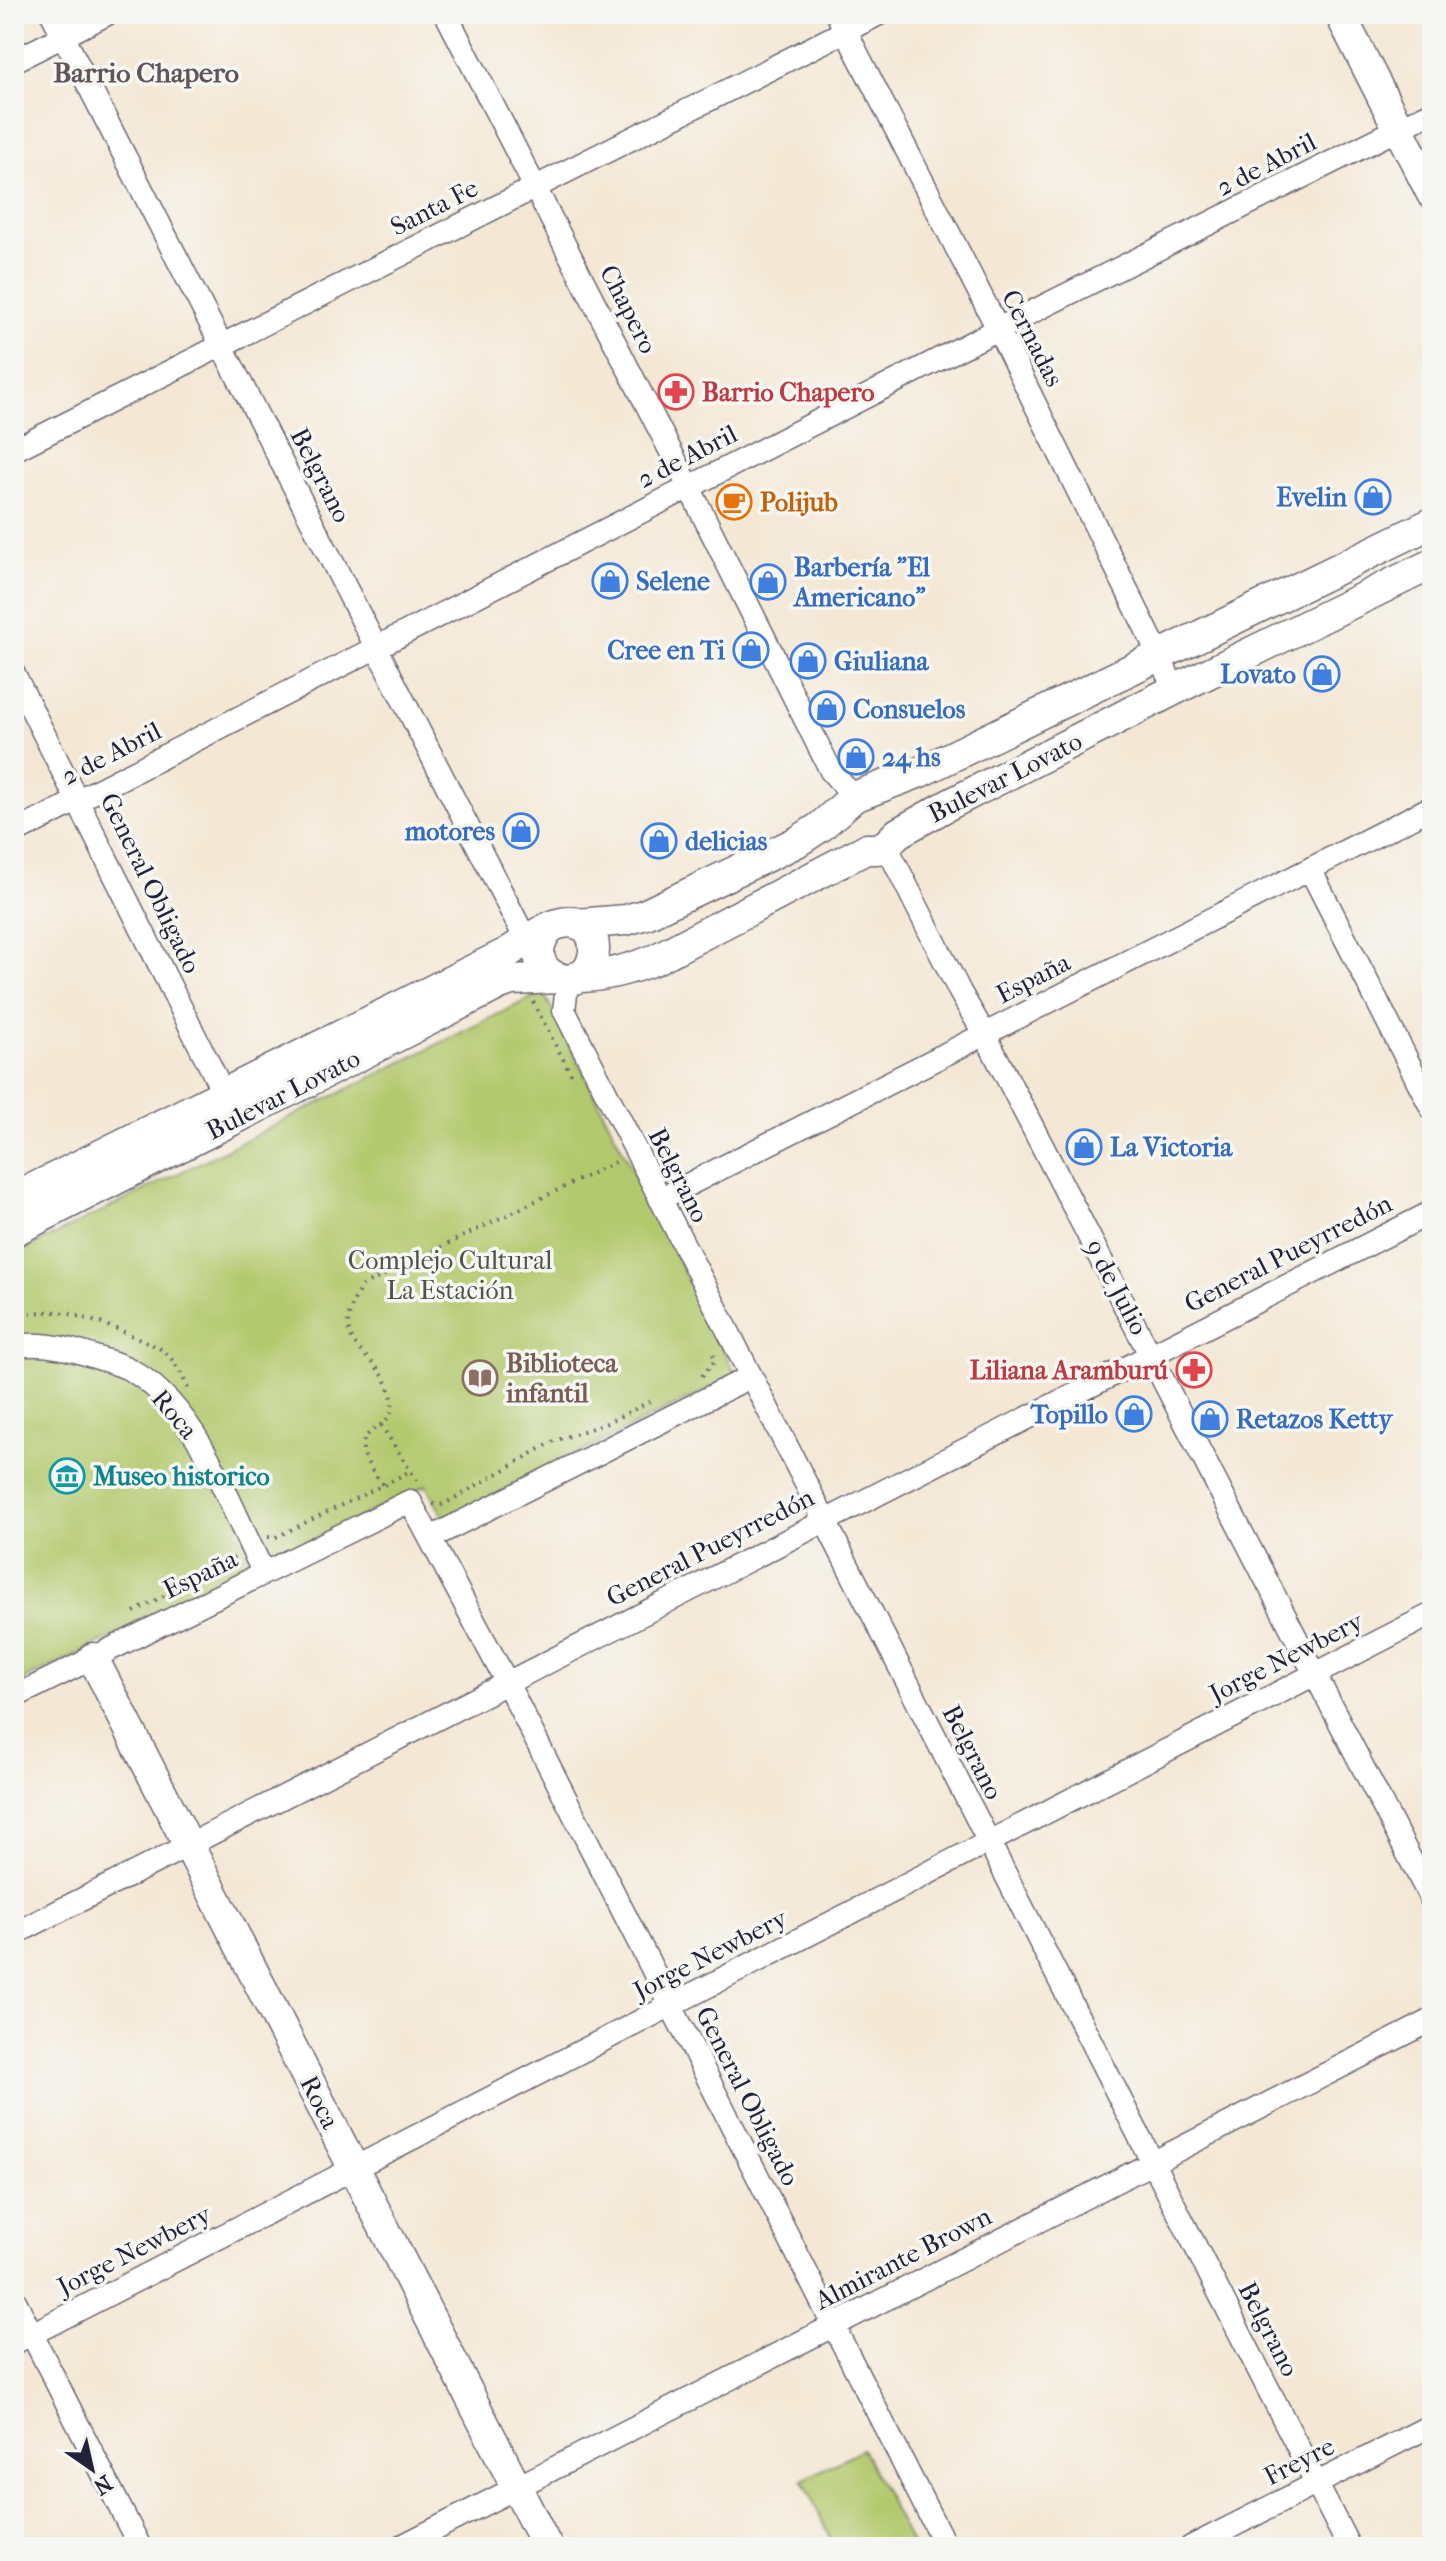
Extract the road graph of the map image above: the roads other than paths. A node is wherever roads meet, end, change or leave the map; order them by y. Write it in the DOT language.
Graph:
graph roads {
  1 [pos="52,14"];
  2 [pos="107,14"];
  3 [pos="446,14"];
  4 [pos="879,14"];
  5 [pos="1340,14"];
  6 [pos="841,22"];
  7 [pos="63,36"];
  8 [pos="14,61"];
  9 [pos="1432,112"];
  10 [pos="1399,129"];
  11 [pos="536,187"];
  12 [pos="1432,194"];
  13 [pos="998,329"];
  14 [pos="223,346"];
  15 [pos="14,450"];
  16 [pos="689,487"];
  17 [pos="1432,523"];
  18 [pos="1432,564"];
  19 [pos="378,647"];
  20 [pos="1160,657"];
  21 [pos="14,674"];
  22 [pos="1174,690"];
  23 [pos="858,798"];
  24 [pos="79,801"];
  25 [pos="1432,807"];
  26 [pos="14,833"];
  27 [pos="883,842"];
  28 [pos="1310,869"];
  29 [pos="557,956"];
  30 [pos="985,1035"];
  31 [pos="230,1106"];
  32 [pos="1432,1109"];
  33 [pos="14,1198"];
  34 [pos="660,1199"];
  35 [pos="1432,1212"];
  36 [pos="14,1231"];
  37 [pos="14,1347"];
  38 [pos="1151,1353"];
  39 [pos="750,1377"];
  40 [pos="423,1499"];
  41 [pos="824,1522"];
  42 [pos="430,1538"];
  43 [pos="264,1573"];
  44 [pos="1432,1614"];
  45 [pos="93,1658"];
  46 [pos="1315,1673"];
  47 [pos="506,1681"];
  48 [pos="14,1697"];
  49 [pos="989,1843"];
  50 [pos="189,1845"];
  51 [pos="1432,1901"];
  52 [pos="14,1934"];
  53 [pos="671,2005"];
  54 [pos="1432,2020"];
  55 [pos="1153,2164"];
  56 [pos="354,2169"];
  57 [pos="14,2299"];
  58 [pos="833,2325"];
  59 [pos="23,2339"];
  60 [pos="1432,2425"];
  61 [pos="1317,2484"];
  62 [pos="517,2488"];
  63 [pos="140,2547"];
  64 [pos="400,2547"];
  65 [pos="547,2547"];
  66 [pos="946,2547"];
  67 [pos="1191,2547"];
  68 [pos="1349,2547"];
  1 -- 7 [label="street, Belgrano"];
  2 -- 7 [label="street"];
  3 -- 11 [label="street, Chapero"];
  4 -- 6 [label="street, Santa Fe"];
  5 -- 10 [label="main road"];
  6 -- 11 [label="street, Santa Fe"];
  6 -- 13 [label="street, Cernadas"];
  7 -- 8 [label="street"];
  7 -- 14 [label="street, Belgrano"];
  9 -- 10 [label="street, 2 de Abril"];
  10 -- 12 [label="main road"];
  10 -- 13 [label="street, 2 de Abril"];
  11 -- 14 [label="street, Santa Fe"];
  11 -- 16 [label="street, Chapero"];
  13 -- 16 [label="street, 2 de Abril"];
  13 -- 20 [label="street, Cernadas"];
  14 -- 15 [label="street, Santa Fe"];
  14 -- 19 [label="street, Belgrano"];
  16 -- 19 [label="street, 2 de Abril"];
  16 -- 23 [label="street, Chapero"];
  17 -- 20 [label="main road, Bulevar Lovato"];
  18 -- 22 [label="main road, Bulevar Lovato"];
  19 -- 24 [label="street, 2 de Abril"];
  19 -- 29 [label="street, Belgrano"];
  20 -- 22 [label="street, Cernadas"];
  20 -- 23 [label="main road, Bulevar Lovato"];
  21 -- 24 [label="street, General Obligado"];
  22 -- 27 [label="main road, Bulevar Lovato"];
  23 -- 27 [label="main road, 9 de Julio"];
  23 -- 27 [label="main road, 9 de Julio"];
  23 -- 29 [label="main road, Bulevar Lovato"];
  24 -- 26 [label="street, 2 de Abril"];
  24 -- 31 [label="street, General Obligado"];
  25 -- 28 [label="street, España"];
  27 -- 29 [label="main road, Bulevar Lovato"];
  27 -- 30 [label="street, 9 de Julio"];
  28 -- 30 [label="street, España"];
  28 -- 32 [label="street"];
  29 -- 31 [label="main road, Bulevar Lovato"];
  29 -- 31 [label="main road, Bulevar Lovato"];
  29 -- 34 [label="street, Belgrano"];
  30 -- 34 [label="street, España"];
  30 -- 38 [label="street, 9 de Julio"];
  31 -- 33 [label="main road, Bulevar Lovato"];
  31 -- 36 [label="main road, Bulevar Lovato"];
  34 -- 39 [label="street, Belgrano"];
  35 -- 38 [label="street, General Pueyrredón"];
  37 -- 43 [label="street, Roca"];
  38 -- 41 [label="street, General Pueyrredón"];
  38 -- 46 [label="street, 9 de Julio"];
  39 -- 41 [label="street, Belgrano"];
  39 -- 42 [label="street"];
  40 -- 42 [label="street, General Obligado"];
  40 -- 43 [label="street, España"];
  41 -- 47 [label="street, General Pueyrredón"];
  41 -- 49 [label="street, Belgrano"];
  42 -- 47 [label="street, General Obligado"];
  43 -- 45 [label="street, España"];
  44 -- 46 [label="street, Jorge Newbery"];
  45 -- 48 [label="street, España"];
  45 -- 50 [label="main road, Roca"];
  46 -- 49 [label="street, Jorge Newbery"];
  46 -- 51 [label="street, 9 de Julio"];
  47 -- 50 [label="street, General Pueyrredón"];
  47 -- 53 [label="street, General Obligado"];
  49 -- 53 [label="street, Jorge Newbery"];
  49 -- 55 [label="street, Belgrano"];
  50 -- 52 [label="street, General Pueyrredón"];
  50 -- 56 [label="main road, Roca"];
  53 -- 56 [label="street, Jorge Newbery"];
  53 -- 58 [label="street, General Obligado"];
  54 -- 55 [label="street, Almirante Brown"];
  55 -- 58 [label="street, Almirante Brown"];
  55 -- 61 [label="street, Belgrano"];
  56 -- 59 [label="street, Jorge Newbery"];
  56 -- 62 [label="main road, Roca"];
  57 -- 59 [label="street"];
  58 -- 62 [label="street, Almirante Brown"];
  58 -- 66 [label="street, General Obligado"];
  59 -- 63 [label="street"];
  60 -- 61 [label="street, Freyre"];
  61 -- 67 [label="street, Freyre"];
  61 -- 68 [label="street, Belgrano"];
  62 -- 64 [label="street, Almirante Brown"];
  62 -- 65 [label="main road, Roca"];
}
